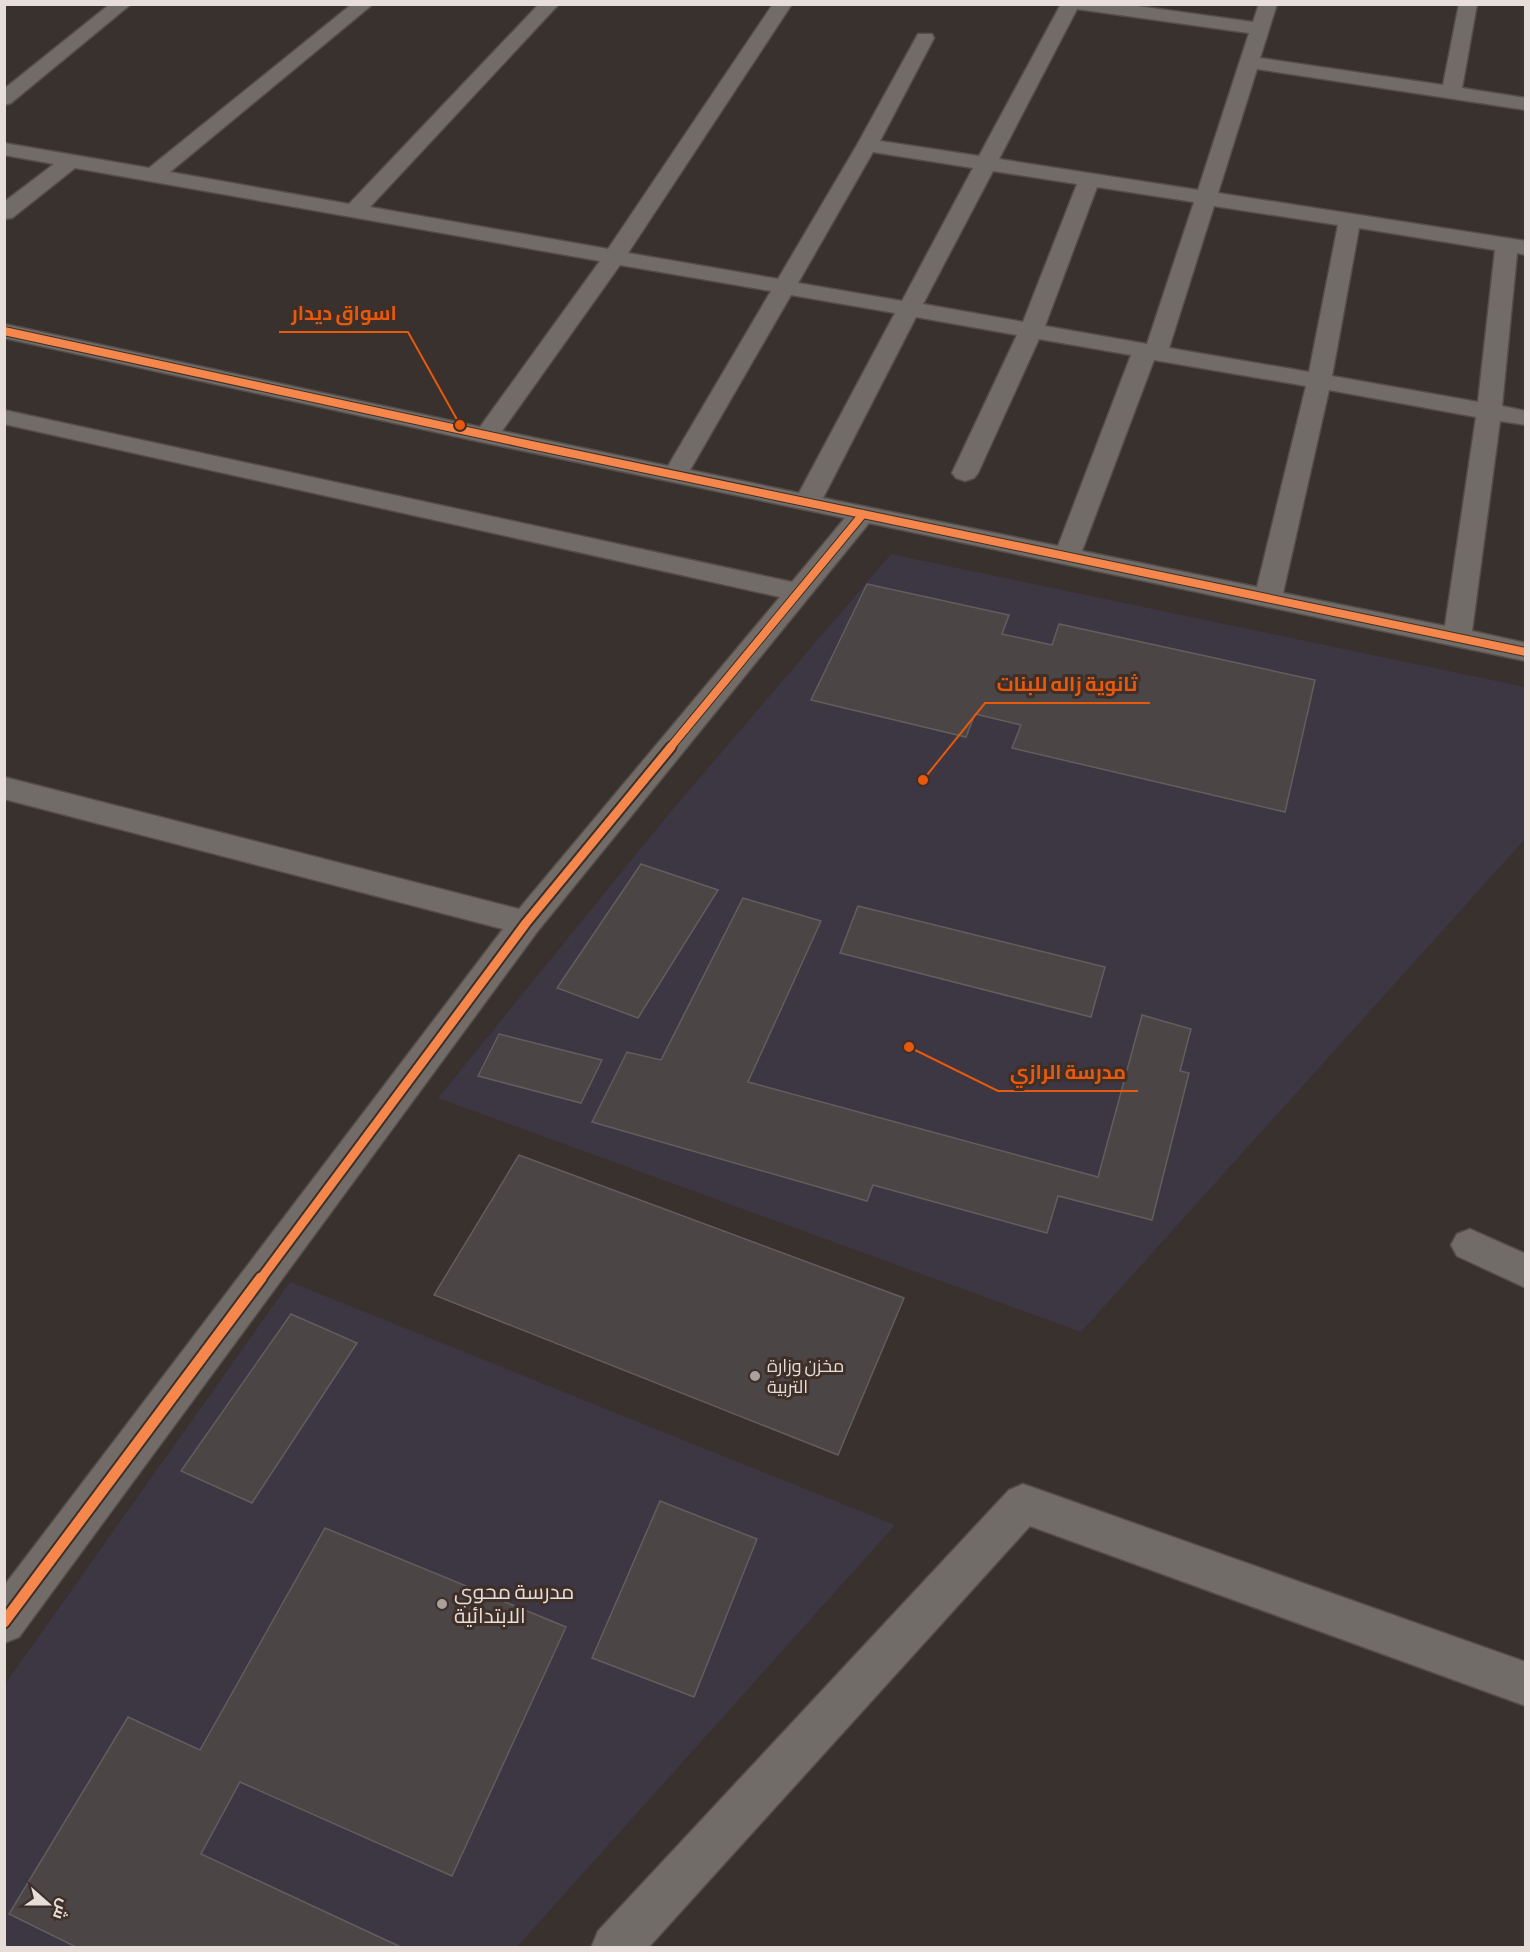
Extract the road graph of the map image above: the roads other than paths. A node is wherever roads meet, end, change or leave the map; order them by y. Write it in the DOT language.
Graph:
graph roads {
  1 [pos="122,4"];
  2 [pos="364,4"];
  3 [pos="550,4"];
  4 [pos="783,4"];
  5 [pos="1070,4"];
  6 [pos="1079,4"];
  7 [pos="1268,4"];
  8 [pos="1468,4"];
  9 [pos="1260,29"];
  10 [pos="925,38"];
  11 [pos="1249,62"];
  12 [pos="1451,93"];
  13 [pos="4,99"];
  14 [pos="1526,104"];
  15 [pos="867,145"];
  16 [pos="4,149"];
  17 [pos="71,160"];
  18 [pos="987,164"];
  19 [pos="154,175"];
  20 [pos="1089,180"];
  21 [pos="1206,198"];
  22 [pos="354,211"];
  23 [pos="4,213"];
  24 [pos="1350,221"];
  25 [pos="1516,247"];
  26 [pos="614,257"];
  27 [pos="786,287"];
  28 [pos="907,309"];
  29 [pos="4,331"];
  30 [pos="1031,331"];
  31 [pos="1150,352"];
  32 [pos="1319,382"];
  33 [pos="1489,412"];
  34 [pos="4,417"];
  35 [pos="1526,418"];
  36 [pos="486,436"];
  37 [pos="965,473"];
  38 [pos="675,475"];
  39 [pos="807,502"];
  40 [pos="863,514"];
  41 [pos="1067,556"];
  42 [pos="798,592"];
  43 [pos="1268,598"];
  44 [pos="1457,637"];
  45 [pos="1526,652"];
  46 [pos="4,788"];
  47 [pos="526,923"];
  48 [pos="1470,1245"];
  49 [pos="1526,1272"];
  50 [pos="4,1622"];
  51 [pos="1526,1684"];
  52 [pos="615,1947"];
  1 -- 13 [label="street"];
  2 -- 19 [label="street"];
  3 -- 22 [label="street"];
  4 -- 26 [label="street"];
  5 -- 18 [label="street"];
  6 -- 9 [label="street"];
  7 -- 9 [label="street"];
  8 -- 12 [label="street"];
  9 -- 11 [label="street"];
  10 -- 15 [label="street"];
  11 -- 12 [label="street"];
  11 -- 21 [label="street"];
  12 -- 14 [label="street"];
  15 -- 18 [label="street"];
  15 -- 27 [label="street"];
  16 -- 17 [label="street"];
  17 -- 19 [label="street"];
  17 -- 23 [label="street"];
  18 -- 20 [label="street"];
  18 -- 28 [label="street"];
  19 -- 22 [label="street"];
  20 -- 21 [label="street"];
  20 -- 30 [label="street"];
  21 -- 24 [label="street"];
  21 -- 31 [label="street"];
  22 -- 26 [label="street"];
  24 -- 25 [label="street"];
  24 -- 32 [label="street"];
  25 -- 33 [label="street"];
  26 -- 27 [label="street"];
  26 -- 36 [label="street"];
  27 -- 28 [label="street"];
  27 -- 38 [label="street"];
  28 -- 30 [label="street"];
  28 -- 39 [label="street"];
  29 -- 36 [label="street"];
  30 -- 31 [label="street"];
  30 -- 37 [label="street"];
  31 -- 32 [label="street"];
  31 -- 41 [label="street"];
  32 -- 33 [label="street"];
  32 -- 43 [label="street"];
  33 -- 35 [label="street"];
  33 -- 44 [label="street"];
  34 -- 42 [label="street"];
  36 -- 38 [label="street"];
  38 -- 39 [label="street"];
  39 -- 40 [label="street"];
  40 -- 41 [label="street"];
  40 -- 42 [label="street"];
  41 -- 43 [label="street"];
  42 -- 47 [label="street"];
  43 -- 44 [label="street"];
  44 -- 45 [label="street"];
  46 -- 47 [label="street"];
  47 -- 50 [label="street"];
  48 -- 49 [label="street"];
  51 -- 52 [label="street"];
}
